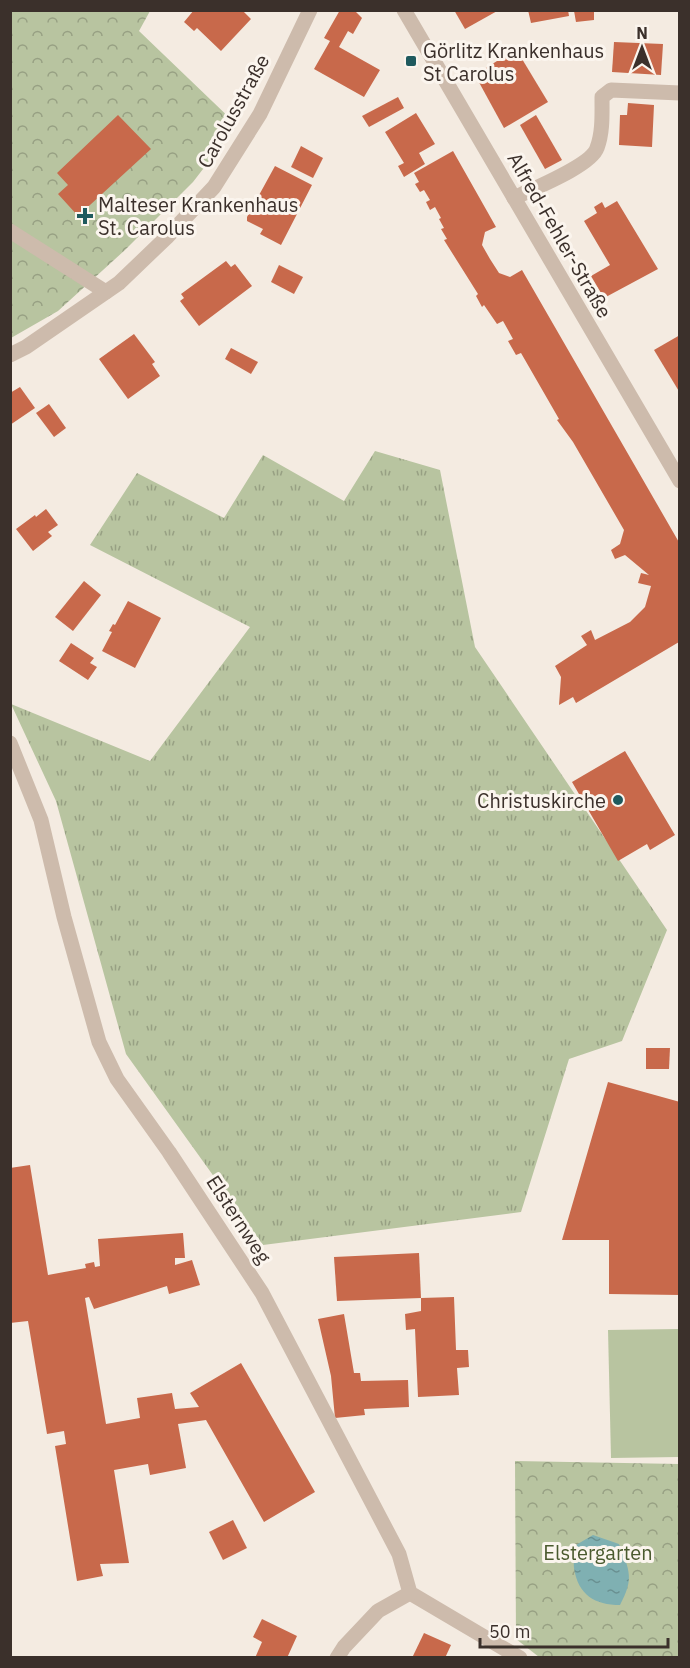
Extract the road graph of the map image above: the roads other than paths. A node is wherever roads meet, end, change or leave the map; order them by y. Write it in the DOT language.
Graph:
graph roads {
  1 [pos="310,10"];
  2 [pos="404,10"];
  3 [pos="680,93"];
  4 [pos="514,198"];
  5 [pos="10,231"];
  6 [pos="106,292"];
  7 [pos="10,355"];
  8 [pos="680,481"];
  9 [pos="10,743"];
  10 [pos="410,1593"];
  11 [pos="337,1658"];
  12 [pos="520,1658"];
  1 -- 6 [label="street, Carolusstraße"];
  2 -- 4 [label="street, Alfred-Fehler-Straße"];
  3 -- 4 [label="street"];
  4 -- 8 [label="street, Alfred-Fehler-Straße"];
  5 -- 6 [label="street"];
  6 -- 7 [label="street, Carolusstraße"];
  9 -- 10 [label="street, Elsternweg"];
  10 -- 11 [label="street"];
  10 -- 12 [label="street"];
}
